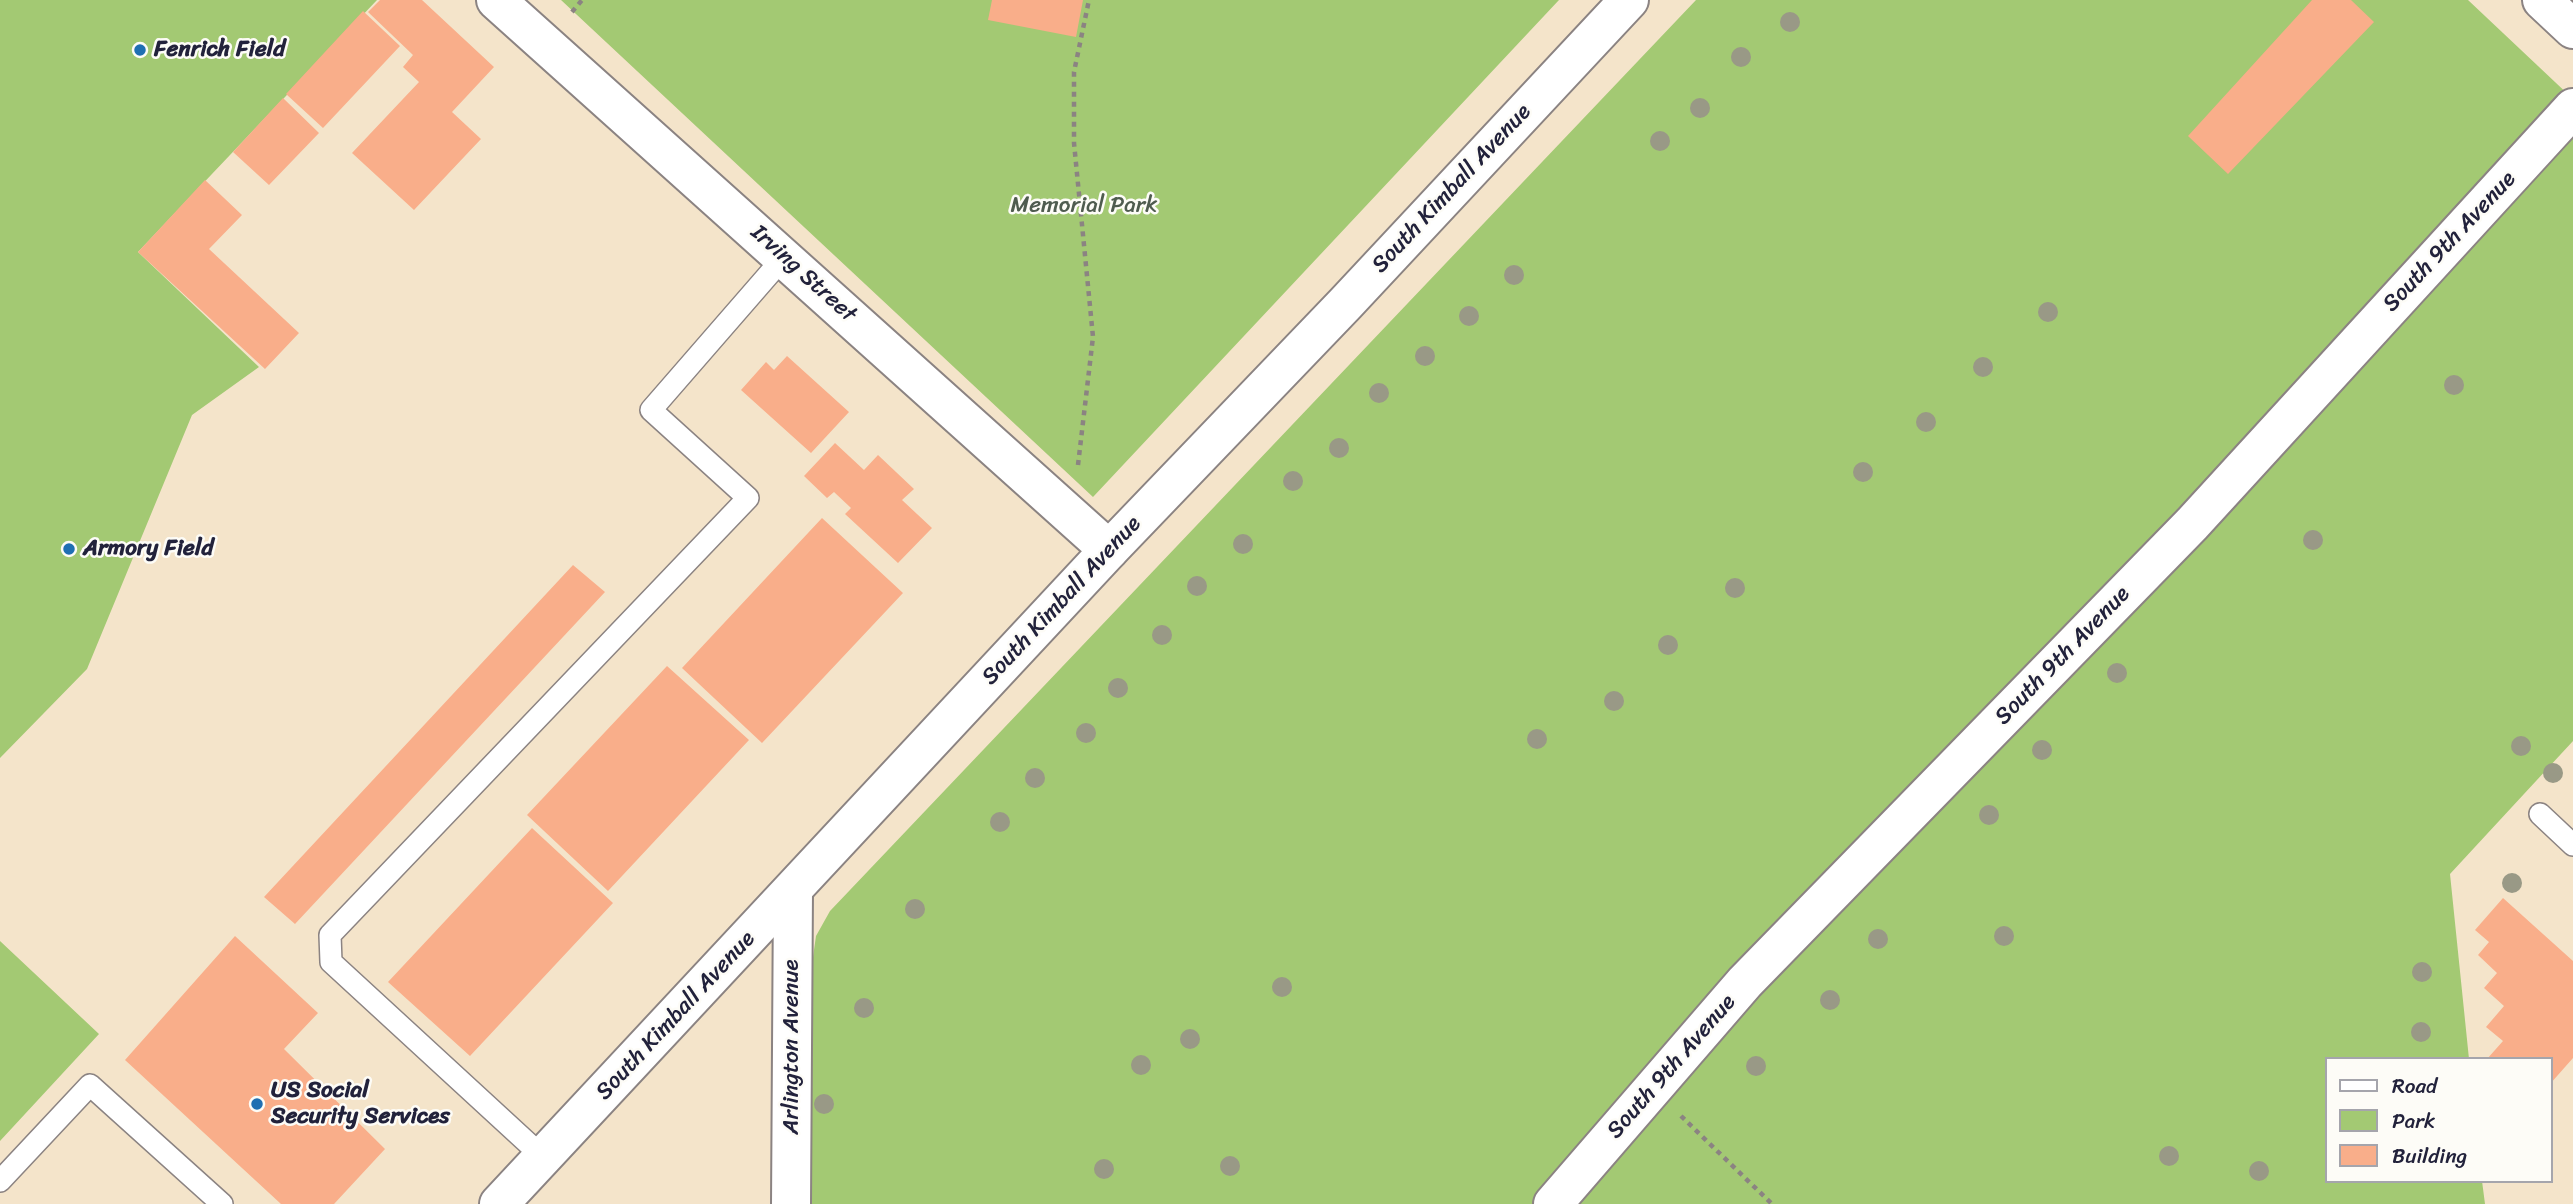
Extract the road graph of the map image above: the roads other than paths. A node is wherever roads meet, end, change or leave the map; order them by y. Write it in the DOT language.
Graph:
graph roads {
  1 [pos="496,0"];
  2 [pos="1629,0"];
  3 [pos="2542,0"];
  4 [pos="2573,29"];
  5 [pos="2573,108"];
  6 [pos="784,257"];
  7 [pos="1109,550"];
  8 [pos="2540,814"];
  9 [pos="2573,845"];
  10 [pos="793,891"];
  11 [pos="543,1157"];
  12 [pos="0,1181"];
  13 [pos="507,1201"];
  14 [pos="222,1204"];
  15 [pos="791,1204"];
  16 [pos="1553,1204"];
  1 -- 6 [label="street, Irving Street"];
  2 -- 7 [label="street, South Kimball Avenue"];
  3 -- 4 [label="street"];
  5 -- 16 [label="street, South 9th Avenue"];
  6 -- 7 [label="street, Irving Street"];
  6 -- 11 [label="lane"];
  7 -- 10 [label="street, South Kimball Avenue"];
  8 -- 9 [label="lane"];
  10 -- 11 [label="street, South Kimball Avenue"];
  10 -- 15 [label="street, Arlington Avenue"];
  11 -- 13 [label="street, South Kimball Avenue"];
  12 -- 14 [label="lane"];
}
